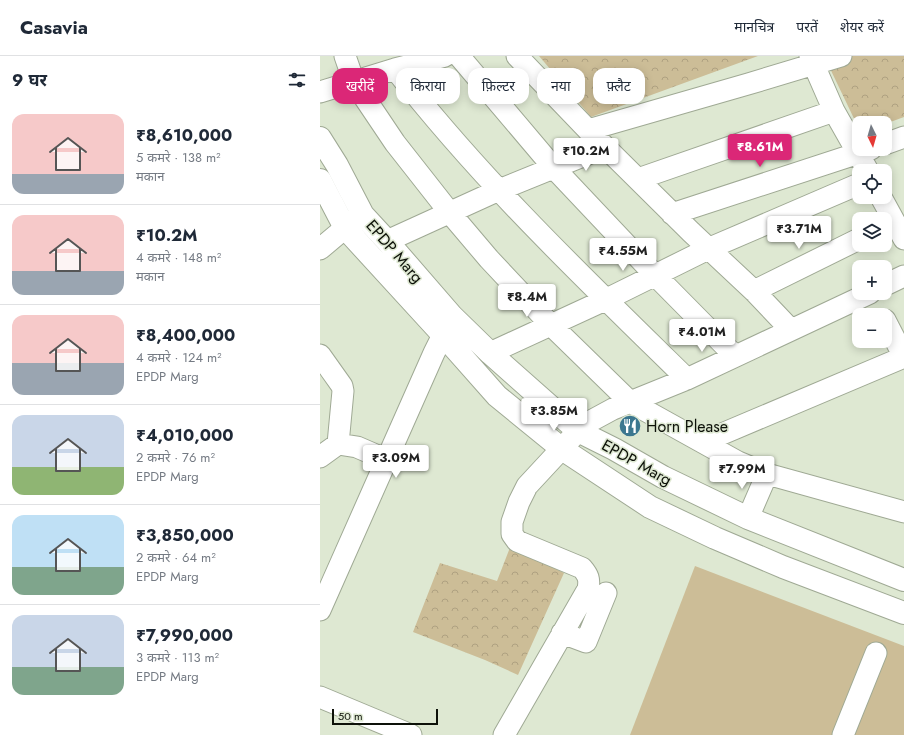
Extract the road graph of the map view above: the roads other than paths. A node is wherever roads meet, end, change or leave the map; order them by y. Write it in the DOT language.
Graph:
graph roads {
  1 [pos="345,56"];
  2 [pos="445,56"];
  3 [pos="459,56"];
  4 [pos="517,56"];
  5 [pos="841,56"];
  6 [pos="812,60"];
  7 [pos="349,68"];
  8 [pos="395,69"];
  9 [pos="388,71"];
  10 [pos="332,88"];
  11 [pos="320,92"];
  12 [pos="369,104"];
  13 [pos="834,111"];
  14 [pos="588,130"];
  15 [pos="904,137"];
  16 [pos="320,138"];
  17 [pos="892,141"];
  18 [pos="606,146"];
  19 [pos="866,158"];
  20 [pos="554,167"];
  21 [pos="638,179"];
  22 [pos="320,180"];
  23 [pos="852,187"];
  24 [pos="499,190"];
  25 [pos="884,204"];
  26 [pos="450,213"];
  27 [pos="363,214"];
  28 [pos="672,214"];
  29 [pos="345,228"];
  30 [pos="894,229"];
  31 [pos="388,241"];
  32 [pos="852,242"];
  33 [pos="710,248"];
  34 [pos="320,249"];
  35 [pos="655,275"];
  36 [pos="904,276"];
  37 [pos="892,282"];
  38 [pos="754,291"];
  39 [pos="605,300"];
  40 [pos="855,300"];
  41 [pos="551,325"];
  42 [pos="791,330"];
  43 [pos="892,334"];
  44 [pos="443,335"];
  45 [pos="490,353"];
  46 [pos="320,356"];
  47 [pos="735,356"];
  48 [pos="904,357"];
  49 [pos="687,379"];
  50 [pos="630,402"];
  51 [pos="578,431"];
  52 [pos="703,442"];
  53 [pos="338,444"];
  54 [pos="562,449"];
  55 [pos="320,457"];
  56 [pos="387,460"];
  57 [pos="767,474"];
  58 [pos="904,512"];
  59 [pos="748,518"];
  60 [pos="904,580"];
  61 [pos="606,592"];
  62 [pos="320,610"];
  63 [pos="904,612"];
  64 [pos="562,633"];
  65 [pos="876,653"];
  66 [pos="320,697"];
  67 [pos="411,735"];
  68 [pos="504,735"];
  69 [pos="843,735"];
  1 -- 7 [label="street"];
  2 -- 8 [label="street"];
  3 -- 20 [label="street"];
  4 -- 14 [label="street"];
  5 -- 6 [label="street"];
  6 -- 13 [label="street"];
  6 -- 14 [label="street"];
  8 -- 9 [label="street"];
  8 -- 24 [label="street"];
  10 -- 11 [label="street"];
  12 -- 26 [label="street"];
  13 -- 19 [label="street"];
  13 -- 21 [label="street"];
  14 -- 18 [label="street"];
  15 -- 17 [label="street"];
  16 -- 27 [label="main road, EPDP Marg"];
  18 -- 20 [label="street"];
  18 -- 21 [label="street"];
  19 -- 28 [label="street"];
  20 -- 24 [label="street"];
  20 -- 35 [label="street"];
  21 -- 28 [label="street"];
  22 -- 29 [label="main road, EPDP Marg"];
  23 -- 33 [label="street"];
  24 -- 26 [label="street"];
  24 -- 39 [label="street"];
  25 -- 30 [label="street"];
  26 -- 31 [label="street"];
  26 -- 41 [label="street"];
  27 -- 29 [label="street"];
  27 -- 31 [label="main road, EPDP Marg"];
  28 -- 33 [label="street"];
  29 -- 34 [label="street"];
  29 -- 44 [label="main road, EPDP Marg"];
  31 -- 45 [label="main road, EPDP Marg"];
  32 -- 38 [label="street"];
  33 -- 35 [label="street"];
  33 -- 38 [label="street"];
  35 -- 39 [label="street"];
  35 -- 47 [label="street"];
  36 -- 37 [label="street"];
  38 -- 42 [label="street"];
  39 -- 41 [label="street"];
  39 -- 49 [label="street"];
  40 -- 42 [label="street"];
  41 -- 45 [label="street"];
  41 -- 50 [label="street"];
  42 -- 47 [label="street"];
  43 -- 48 [label="street"];
  44 -- 54 [label="main road, EPDP Marg"];
  44 -- 56 [label="street"];
  45 -- 51 [label="main road, EPDP Marg"];
  46 -- 53 [label="street"];
  47 -- 49 [label="street"];
  48 -- 52 [label="street"];
  49 -- 50 [label="street"];
  50 -- 51 [label="street"];
  50 -- 52 [label="street"];
  51 -- 54 [label="street"];
  51 -- 59 [label="main road, EPDP Marg"];
  52 -- 57 [label="street"];
  53 -- 55 [label="street"];
  53 -- 56 [label="street"];
  54 -- 63 [label="main road, EPDP Marg"];
  54 -- 64 [label="street"];
  56 -- 62 [label="street"];
  57 -- 58 [label="street"];
  57 -- 59 [label="street"];
  59 -- 60 [label="main road, EPDP Marg"];
  61 -- 64 [label="street"];
  64 -- 68 [label="street"];
  65 -- 69 [label="street"];
  66 -- 67 [label="street"];
}
